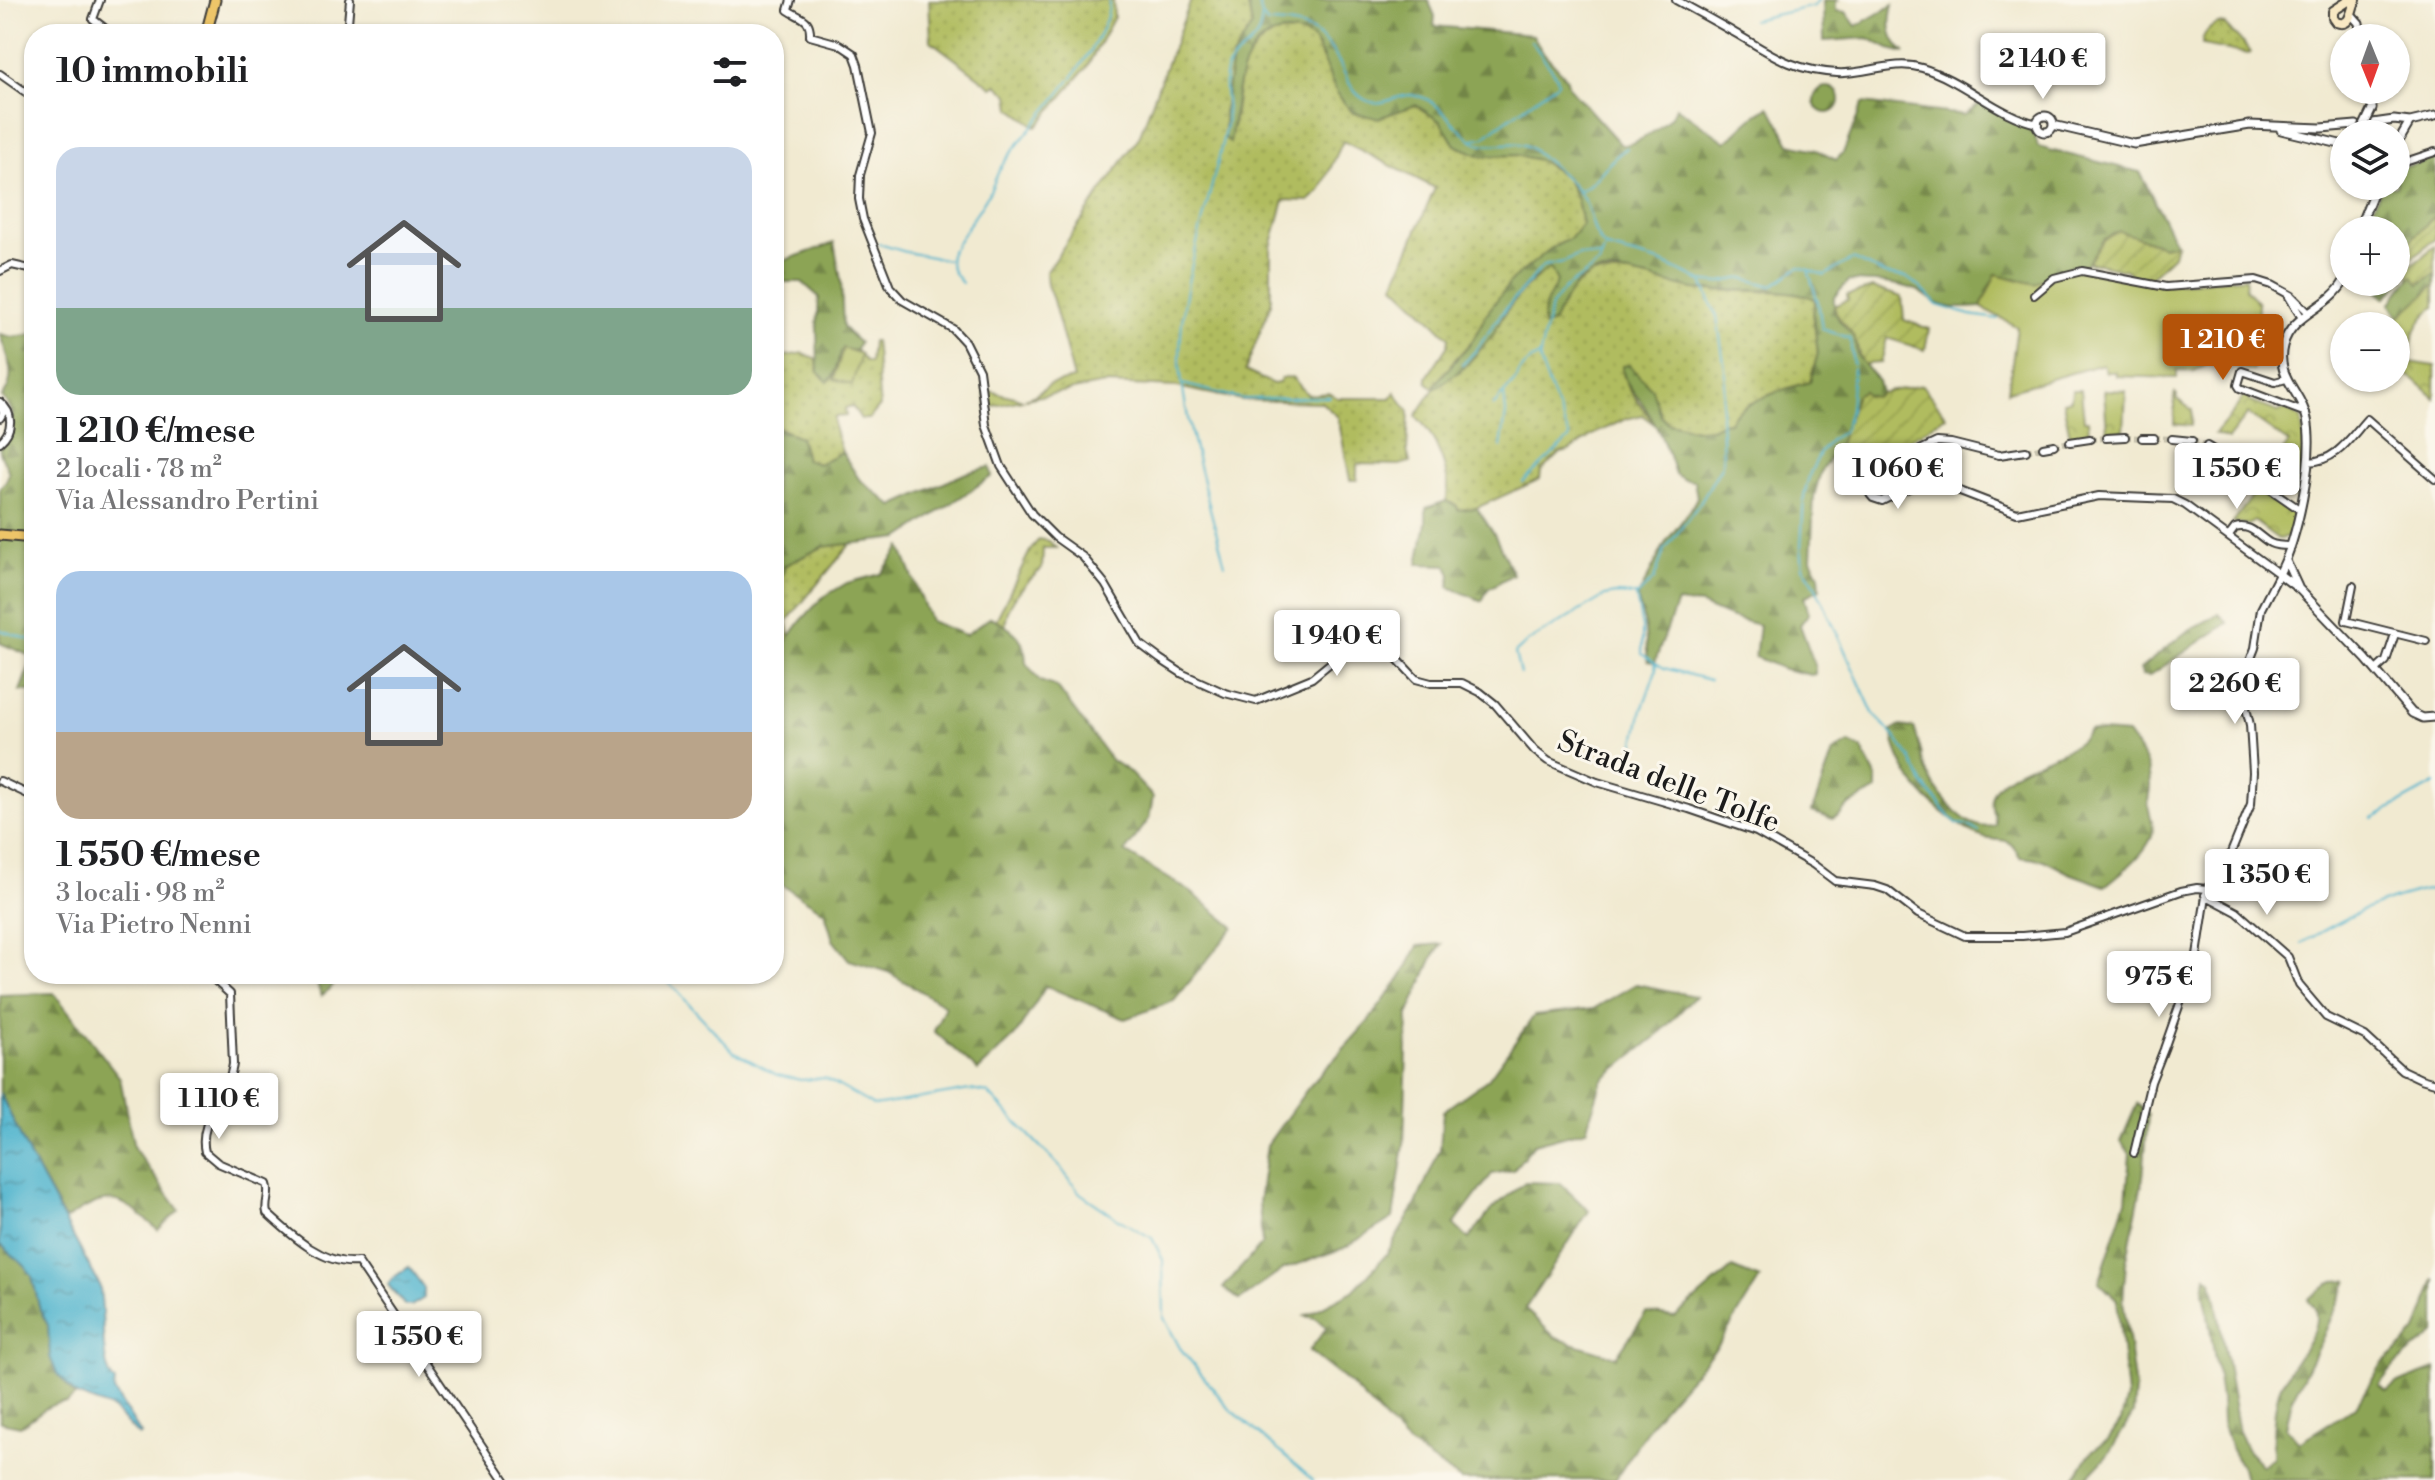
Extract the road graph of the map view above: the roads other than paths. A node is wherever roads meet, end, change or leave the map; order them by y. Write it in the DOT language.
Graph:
graph roads {
  1 [pos="100,0"];
  2 [pos="215,0"];
  3 [pos="350,0"];
  4 [pos="791,0"];
  5 [pos="1676,0"];
  6 [pos="2353,0"];
  7 [pos="2347,10"];
  8 [pos="2345,23"];
  9 [pos="99,24"];
  10 [pos="209,24"];
  11 [pos="348,24"];
  12 [pos="2359,24"];
  13 [pos="0,74"];
  14 [pos="24,91"];
  15 [pos="2435,116"];
  16 [pos="2410,122"];
  17 [pos="2038,124"];
  18 [pos="2264,125"];
  19 [pos="2330,126"];
  20 [pos="2313,127"];
  21 [pos="2317,138"];
  22 [pos="2330,143"];
  23 [pos="2435,152"];
  24 [pos="2410,160"];
  25 [pos="24,268"];
  26 [pos="0,271"];
  27 [pos="2034,295"];
  28 [pos="2334,296"];
  29 [pos="2305,315"];
  30 [pos="2286,379"];
  31 [pos="2298,399"];
  32 [pos="0,404"];
  33 [pos="2287,405"];
  34 [pos="2306,413"];
  35 [pos="0,418"];
  36 [pos="2125,437"];
  37 [pos="2106,438"];
  38 [pos="2142,438"];
  39 [pos="2154,438"];
  40 [pos="2090,439"];
  41 [pos="2172,439"];
  42 [pos="2192,441"];
  43 [pos="0,442"];
  44 [pos="2070,442"];
  45 [pos="2054,445"];
  46 [pos="2207,446"];
  47 [pos="2043,447"];
  48 [pos="2026,451"];
  49 [pos="2222,455"];
  50 [pos="2308,462"];
  51 [pos="2235,465"];
  52 [pos="2244,471"];
  53 [pos="2435,479"];
  54 [pos="2260,482"];
  55 [pos="2299,509"];
  56 [pos="0,535"];
  57 [pos="2229,536"];
  58 [pos="24,537"];
  59 [pos="2290,546"];
  60 [pos="2286,561"];
  61 [pos="2279,574"];
  62 [pos="2353,586"];
  63 [pos="2299,589"];
  64 [pos="2395,634"];
  65 [pos="2426,641"];
  66 [pos="2376,670"];
  67 [pos="2435,717"];
  68 [pos="0,781"];
  69 [pos="24,792"];
  70 [pos="2206,892"];
  71 [pos="219,984"];
  72 [pos="2435,1083"];
  73 [pos="2134,1153"];
  74 [pos="505,1480"];
  1 -- 9 [label="street"];
  2 -- 10 [label="main road"];
  3 -- 11 [label="street"];
  4 -- 70 [label="street, Strada delle Tolfe"];
  5 -- 17 [label="street"];
  6 -- 7 [label="main road"];
  7 -- 8 [label="main road"];
  7 -- 8 [label="main road"];
  7 -- 12 [label="street"];
  13 -- 14 [label="street"];
  15 -- 16 [label="street"];
  17 -- 18 [label="street"];
  18 -- 20 [label="street"];
  18 -- 21 [label="street"];
  19 -- 20 [label="street"];
  20 -- 21 [label="street"];
  21 -- 22 [label="street"];
  23 -- 24 [label="street"];
  25 -- 26 [label="street"];
  27 -- 29 [label="street"];
  28 -- 29 [label="street"];
  29 -- 30 [label="street"];
  30 -- 31 [label="street"];
  30 -- 33 [label="street"];
  31 -- 33 [label="street"];
  31 -- 34 [label="street"];
  32 -- 35 [label="street"];
  32 -- 43 [label="street"];
  33 -- 34 [label="street"];
  34 -- 50 [label="street"];
  36 -- 37 [label="street"];
  38 -- 39 [label="street"];
  40 -- 44 [label="street"];
  41 -- 42 [label="street"];
  45 -- 47 [label="street"];
  46 -- 49 [label="street"];
  48 -- 57 [label="street"];
  50 -- 53 [label="street"];
  50 -- 55 [label="street"];
  51 -- 52 [label="street"];
  54 -- 55 [label="street"];
  55 -- 59 [label="street"];
  56 -- 58 [label="main road"];
  57 -- 59 [label="street"];
  57 -- 61 [label="street"];
  59 -- 60 [label="street"];
  60 -- 61 [label="street"];
  60 -- 63 [label="street"];
  61 -- 63 [label="street"];
  61 -- 70 [label="street"];
  62 -- 64 [label="street"];
  63 -- 66 [label="street"];
  64 -- 65 [label="street"];
  64 -- 66 [label="street"];
  66 -- 67 [label="street"];
  68 -- 69 [label="street"];
  70 -- 72 [label="street"];
  70 -- 73 [label="street"];
  71 -- 74 [label="street"];
}
